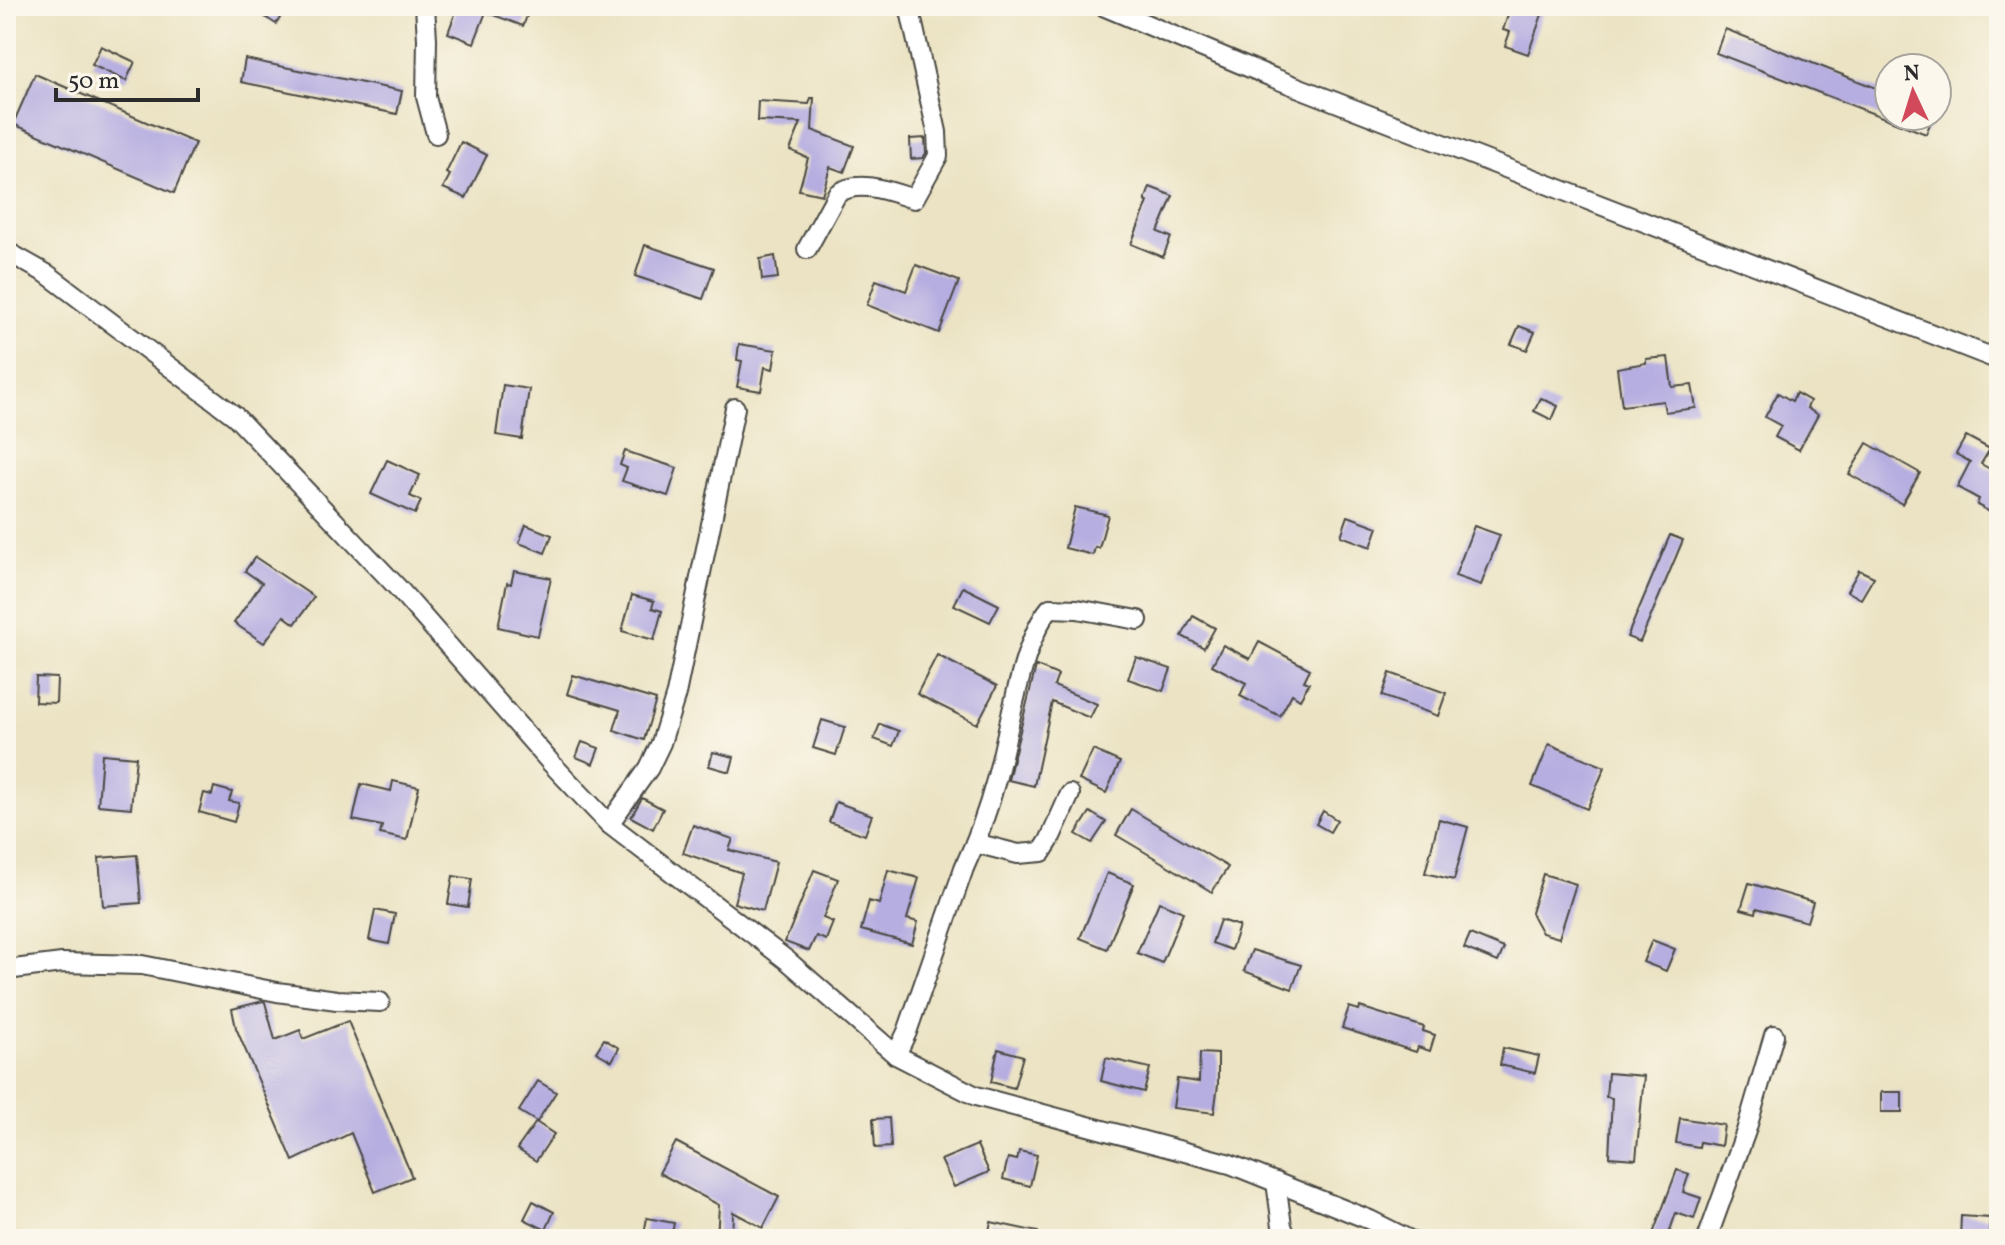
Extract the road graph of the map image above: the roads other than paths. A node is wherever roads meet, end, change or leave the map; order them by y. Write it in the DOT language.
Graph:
graph roads {
  1 [pos="425,6"];
  2 [pos="909,6"];
  3 [pos="1103,6"];
  4 [pos="436,134"];
  5 [pos="807,249"];
  6 [pos="6,251"];
  7 [pos="1999,360"];
  8 [pos="735,408"];
  9 [pos="1138,620"];
  10 [pos="1070,794"];
  11 [pos="609,824"];
  12 [pos="975,843"];
  13 [pos="6,970"];
  14 [pos="380,1002"];
  15 [pos="1774,1035"];
  16 [pos="896,1055"];
  17 [pos="1276,1182"];
  18 [pos="1287,1239"];
  19 [pos="1408,1239"];
  20 [pos="1707,1239"];
  1 -- 4 [label="street"];
  2 -- 5 [label="street"];
  3 -- 7 [label="street"];
  6 -- 11 [label="street"];
  8 -- 11 [label="street"];
  9 -- 12 [label="street"];
  10 -- 12 [label="street"];
  11 -- 16 [label="street"];
  12 -- 16 [label="street"];
  13 -- 14 [label="street"];
  15 -- 20 [label="street"];
  16 -- 17 [label="street"];
  17 -- 18 [label="street"];
  17 -- 19 [label="street"];
}
